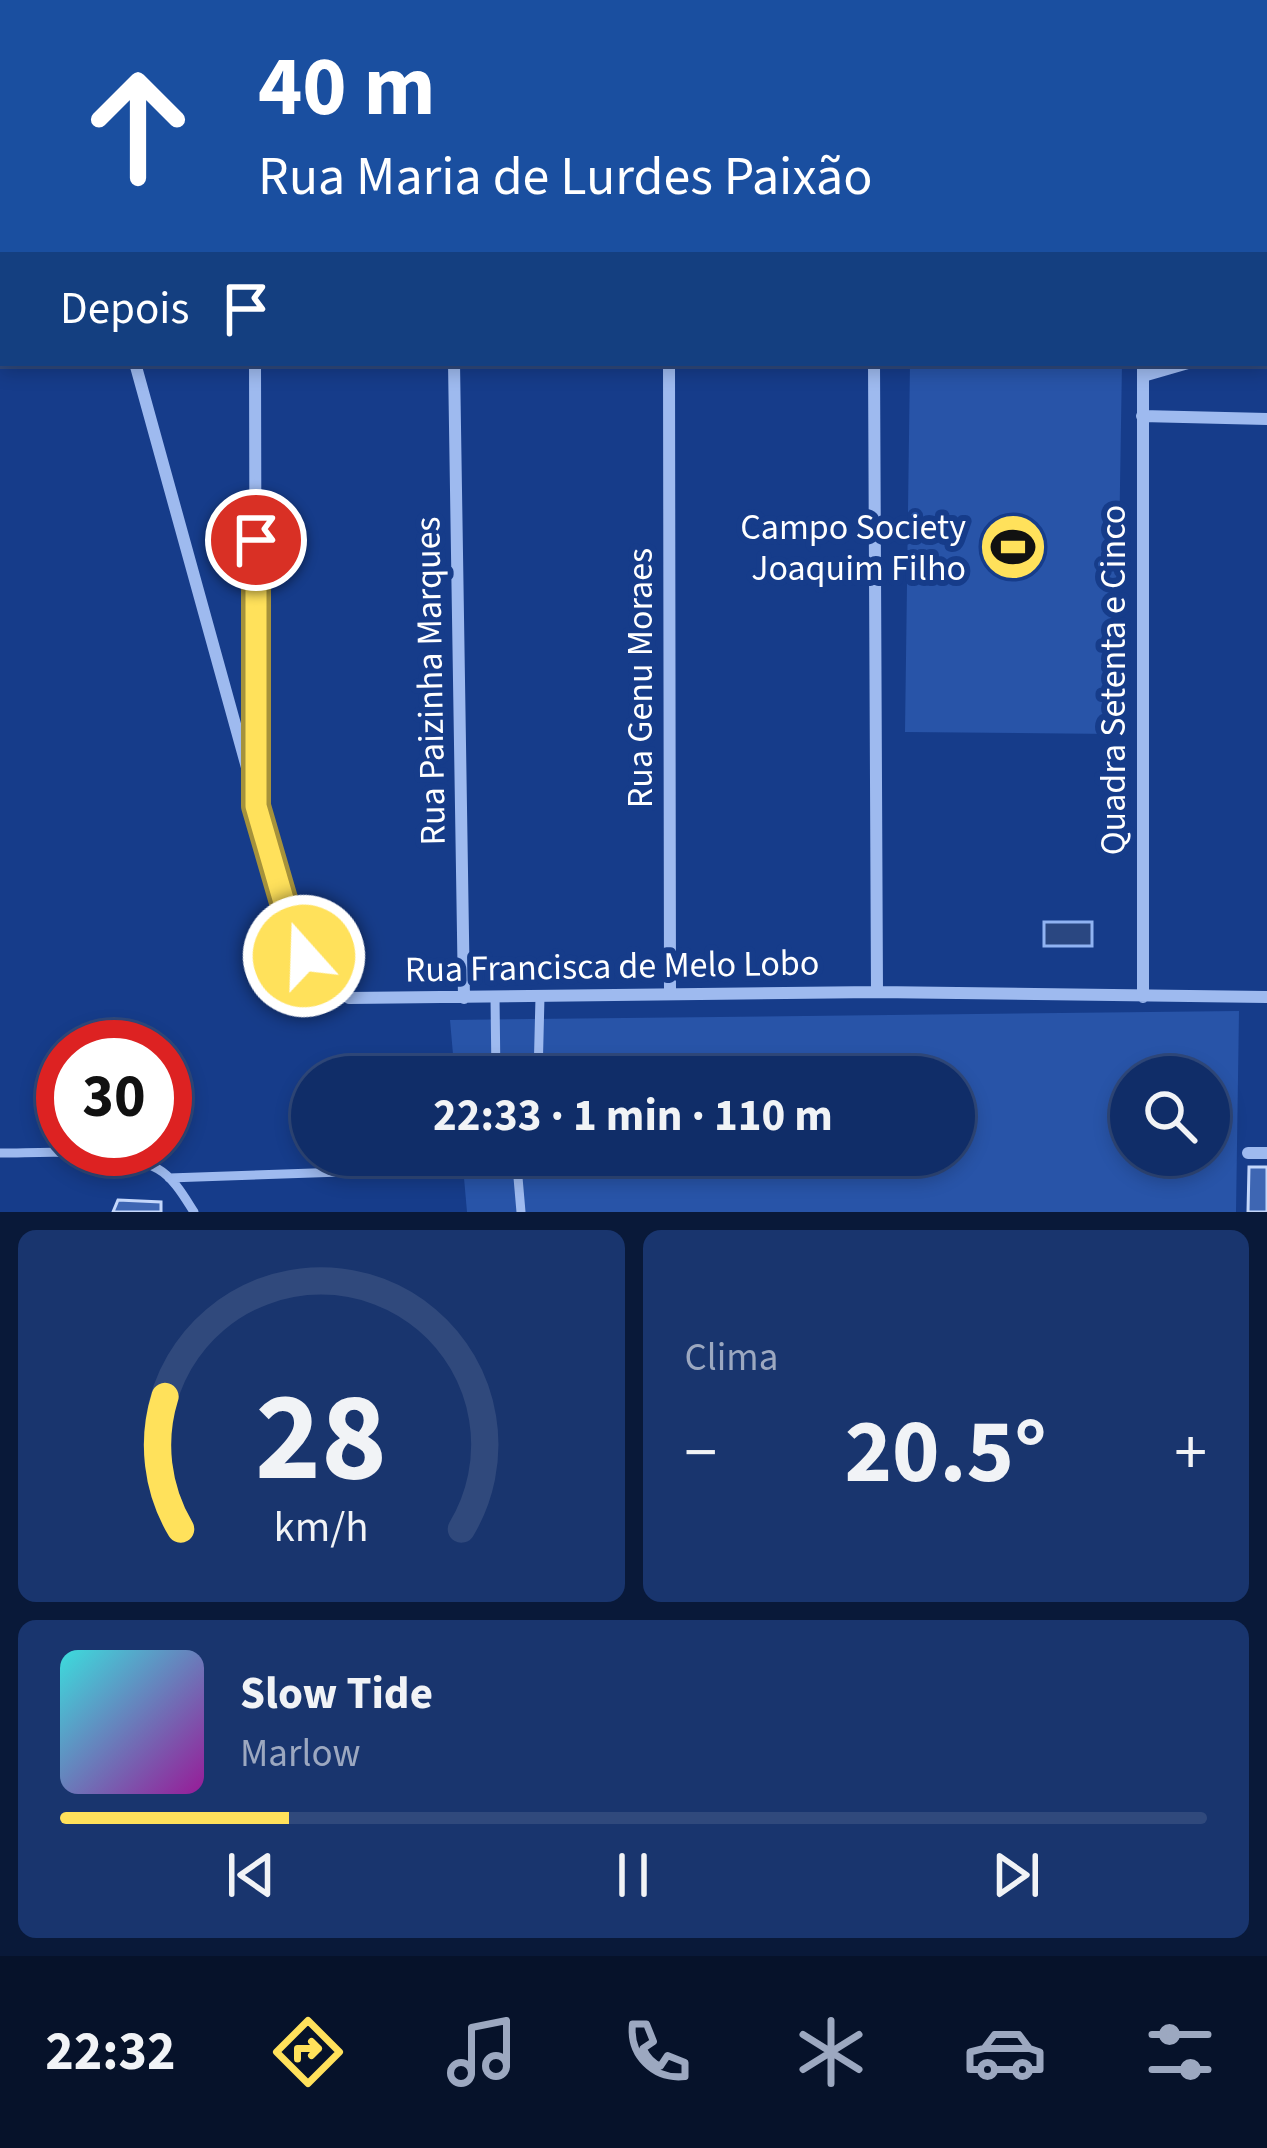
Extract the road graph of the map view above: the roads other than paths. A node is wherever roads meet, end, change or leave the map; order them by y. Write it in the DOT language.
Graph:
graph roads {
  1 [pos="136,366"];
  2 [pos="255,366"];
  3 [pos="454,366"];
  4 [pos="669,366"];
  5 [pos="874,366"];
  6 [pos="1143,370"];
  7 [pos="1142,416"];
  8 [pos="1267,419"];
  9 [pos="256,806"];
  10 [pos="877,992"];
  11 [pos="670,993"];
  12 [pos="495,997"];
  13 [pos="540,997"];
  14 [pos="1143,997"];
  15 [pos="1267,997"];
  16 [pos="464,998"];
  17 [pos="496,1056"];
  18 [pos="539,1056"];
  19 [pos="0,1153"];
  20 [pos="1248,1153"];
  21 [pos="1267,1153"];
  22 [pos="291,1174"];
  23 [pos="518,1176"];
  24 [pos="170,1178"];
  25 [pos="194,1212"];
  26 [pos="521,1212"];
  1 -- 9 [label="street, Rua Francisca de Melo Lobo"];
  2 -- 9 [label="street"];
  3 -- 16 [label="street, Rua Paizinha Marques"];
  4 -- 11 [label="street, Rua Genu Moraes"];
  5 -- 10 [label="street"];
  6 -- 7 [label="street, Quadra Setenta e Cinco"];
  7 -- 8 [label="street"];
  7 -- 14 [label="street, Quadra Setenta e Cinco"];
  9 -- 16 [label="street, Rua Francisca de Melo Lobo"];
  10 -- 11 [label="street, Rua Francisca de Melo Lobo"];
  10 -- 14 [label="street, Rua Francisca de Melo Lobo"];
  11 -- 13 [label="street, Rua Francisca de Melo Lobo"];
  12 -- 13 [label="street, Rua Francisca de Melo Lobo"];
  12 -- 16 [label="street, Rua Francisca de Melo Lobo"];
  12 -- 17 [label="lane"];
  13 -- 18 [label="lane"];
  14 -- 15 [label="street, Rua Francisca de Melo Lobo"];
  19 -- 24 [label="lane"];
  20 -- 21 [label="street"];
  22 -- 24 [label="lane"];
  23 -- 26 [label="lane"];
  24 -- 25 [label="lane"];
}
